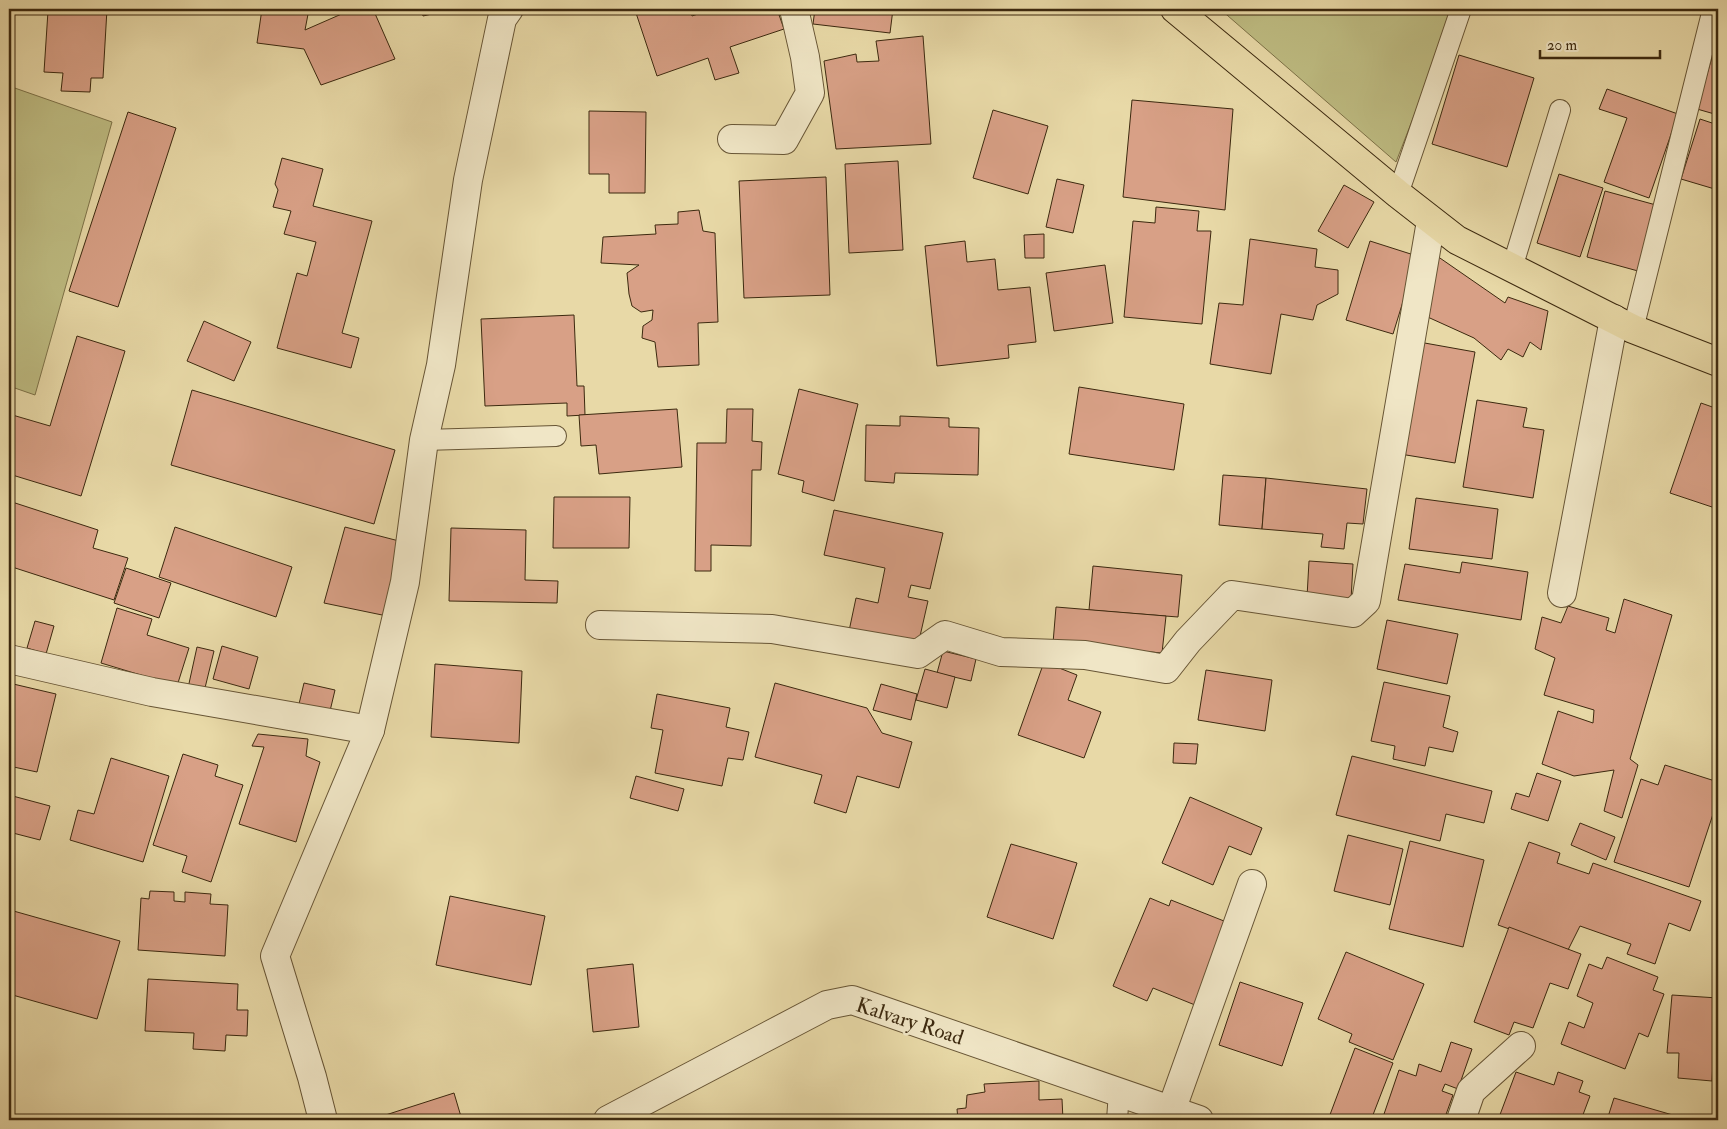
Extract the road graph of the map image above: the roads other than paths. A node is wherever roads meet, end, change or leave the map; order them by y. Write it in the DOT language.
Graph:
graph roads {
  1 [pos="509,9"];
  2 [pos="794,9"];
  3 [pos="1175,9"];
  4 [pos="1461,9"];
  5 [pos="1713,9"];
  6 [pos="1560,110"];
  7 [pos="732,139"];
  8 [pos="1398,194"];
  9 [pos="1431,221"];
  10 [pos="1512,268"];
  11 [pos="1623,324"];
  12 [pos="1718,362"];
  13 [pos="556,436"];
  14 [pos="424,440"];
  15 [pos="1562,594"];
  16 [pos="600,625"];
  17 [pos="9,659"];
  18 [pos="370,730"];
  19 [pos="1252,884"];
  20 [pos="1521,1046"];
  21 [pos="1119,1092"];
  22 [pos="1170,1110"];
  23 [pos="324,1120"];
  24 [pos="608,1120"];
  25 [pos="1117,1120"];
  26 [pos="1199,1120"];
  27 [pos="1461,1120"];
  1 -- 14 [label="street"];
  2 -- 7 [label="street"];
  3 -- 8 [label="main road"];
  4 -- 8 [label="lane"];
  5 -- 11 [label="lane"];
  6 -- 10 [label="lane"];
  8 -- 9 [label="main road"];
  9 -- 10 [label="main road"];
  9 -- 16 [label="street"];
  10 -- 11 [label="main road"];
  11 -- 12 [label="main road"];
  11 -- 15 [label="street"];
  13 -- 14 [label="lane"];
  14 -- 18 [label="street"];
  17 -- 18 [label="street"];
  18 -- 23 [label="street"];
  19 -- 22 [label="street"];
  20 -- 27 [label="street"];
  21 -- 22 [label="street, Kalvary Road"];
  21 -- 24 [label="street, Kalvary Road"];
  21 -- 25 [label="lane"];
  22 -- 26 [label="street, Kalvary Road"];
}
